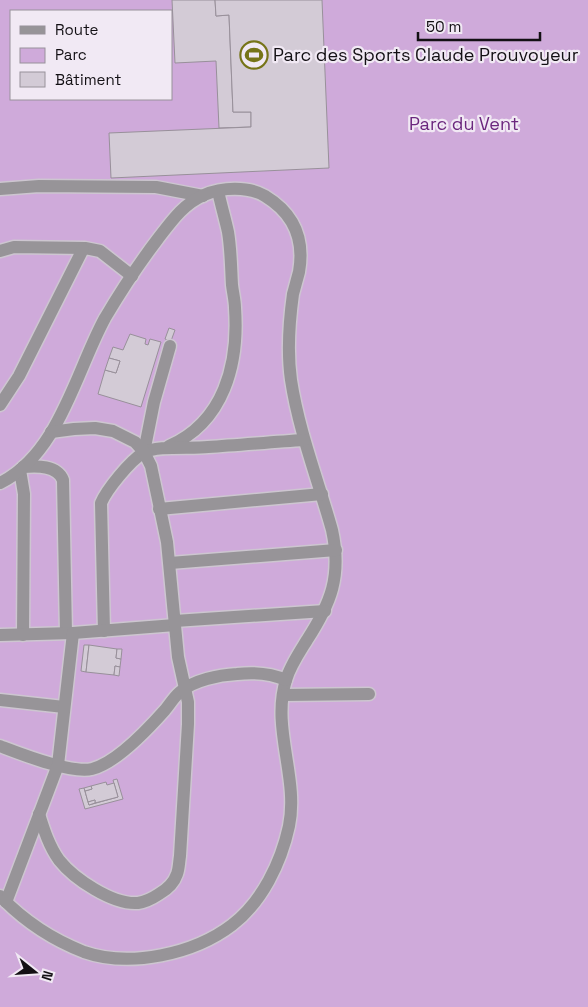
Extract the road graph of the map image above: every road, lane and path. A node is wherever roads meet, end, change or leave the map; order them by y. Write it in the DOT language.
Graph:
graph roads {
  1 [pos="0,189"];
  2 [pos="218,191"];
  3 [pos="202,196"];
  4 [pos="83,249"];
  5 [pos="0,251"];
  6 [pos="132,276"];
  7 [pos="170,346"];
  8 [pos="0,405"];
  9 [pos="51,432"];
  10 [pos="304,440"];
  11 [pos="165,448"];
  12 [pos="144,452"];
  13 [pos="22,468"];
  14 [pos="0,483"];
  15 [pos="322,494"];
  16 [pos="159,509"];
  17 [pos="336,550"];
  18 [pos="170,563"];
  19 [pos="325,611"];
  20 [pos="175,623"];
  21 [pos="104,631"];
  22 [pos="69,633"];
  23 [pos="0,635"];
  24 [pos="23,635"];
  25 [pos="286,680"];
  26 [pos="185,689"];
  27 [pos="369,694"];
  28 [pos="283,695"];
  29 [pos="0,700"];
  30 [pos="64,708"];
  31 [pos="0,746"];
  32 [pos="58,765"];
  33 [pos="39,814"];
  34 [pos="3,899"];
  1 -- 3 [label="lane"];
  2 -- 3 [label="lane"];
  2 -- 10 [label="lane"];
  2 -- 11 [label="lane"];
  3 -- 6 [label="lane"];
  4 -- 5 [label="lane"];
  4 -- 6 [label="lane"];
  4 -- 8 [label="lane"];
  6 -- 9 [label="lane"];
  7 -- 12 [label="lane"];
  9 -- 12 [label="lane"];
  9 -- 13 [label="lane"];
  10 -- 11 [label="lane"];
  10 -- 15 [label="lane"];
  11 -- 12 [label="lane"];
  12 -- 16 [label="lane"];
  12 -- 21 [label="lane"];
  13 -- 14 [label="lane"];
  13 -- 22 [label="lane"];
  13 -- 24 [label="lane"];
  15 -- 16 [label="lane"];
  15 -- 17 [label="lane"];
  16 -- 18 [label="lane"];
  17 -- 18 [label="lane"];
  17 -- 19 [label="lane"];
  18 -- 20 [label="lane"];
  19 -- 20 [label="lane"];
  19 -- 25 [label="lane"];
  20 -- 21 [label="lane"];
  20 -- 26 [label="lane"];
  21 -- 22 [label="lane"];
  22 -- 24 [label="lane"];
  22 -- 30 [label="lane"];
  23 -- 24 [label="lane"];
  25 -- 26 [label="lane"];
  25 -- 28 [label="lane"];
  26 -- 32 [label="lane"];
  26 -- 33 [label="lane"];
  27 -- 28 [label="lane"];
  28 -- 34 [label="lane"];
  29 -- 30 [label="lane"];
  30 -- 32 [label="lane"];
  31 -- 32 [label="lane"];
  32 -- 33 [label="lane"];
  33 -- 34 [label="lane"];
}
